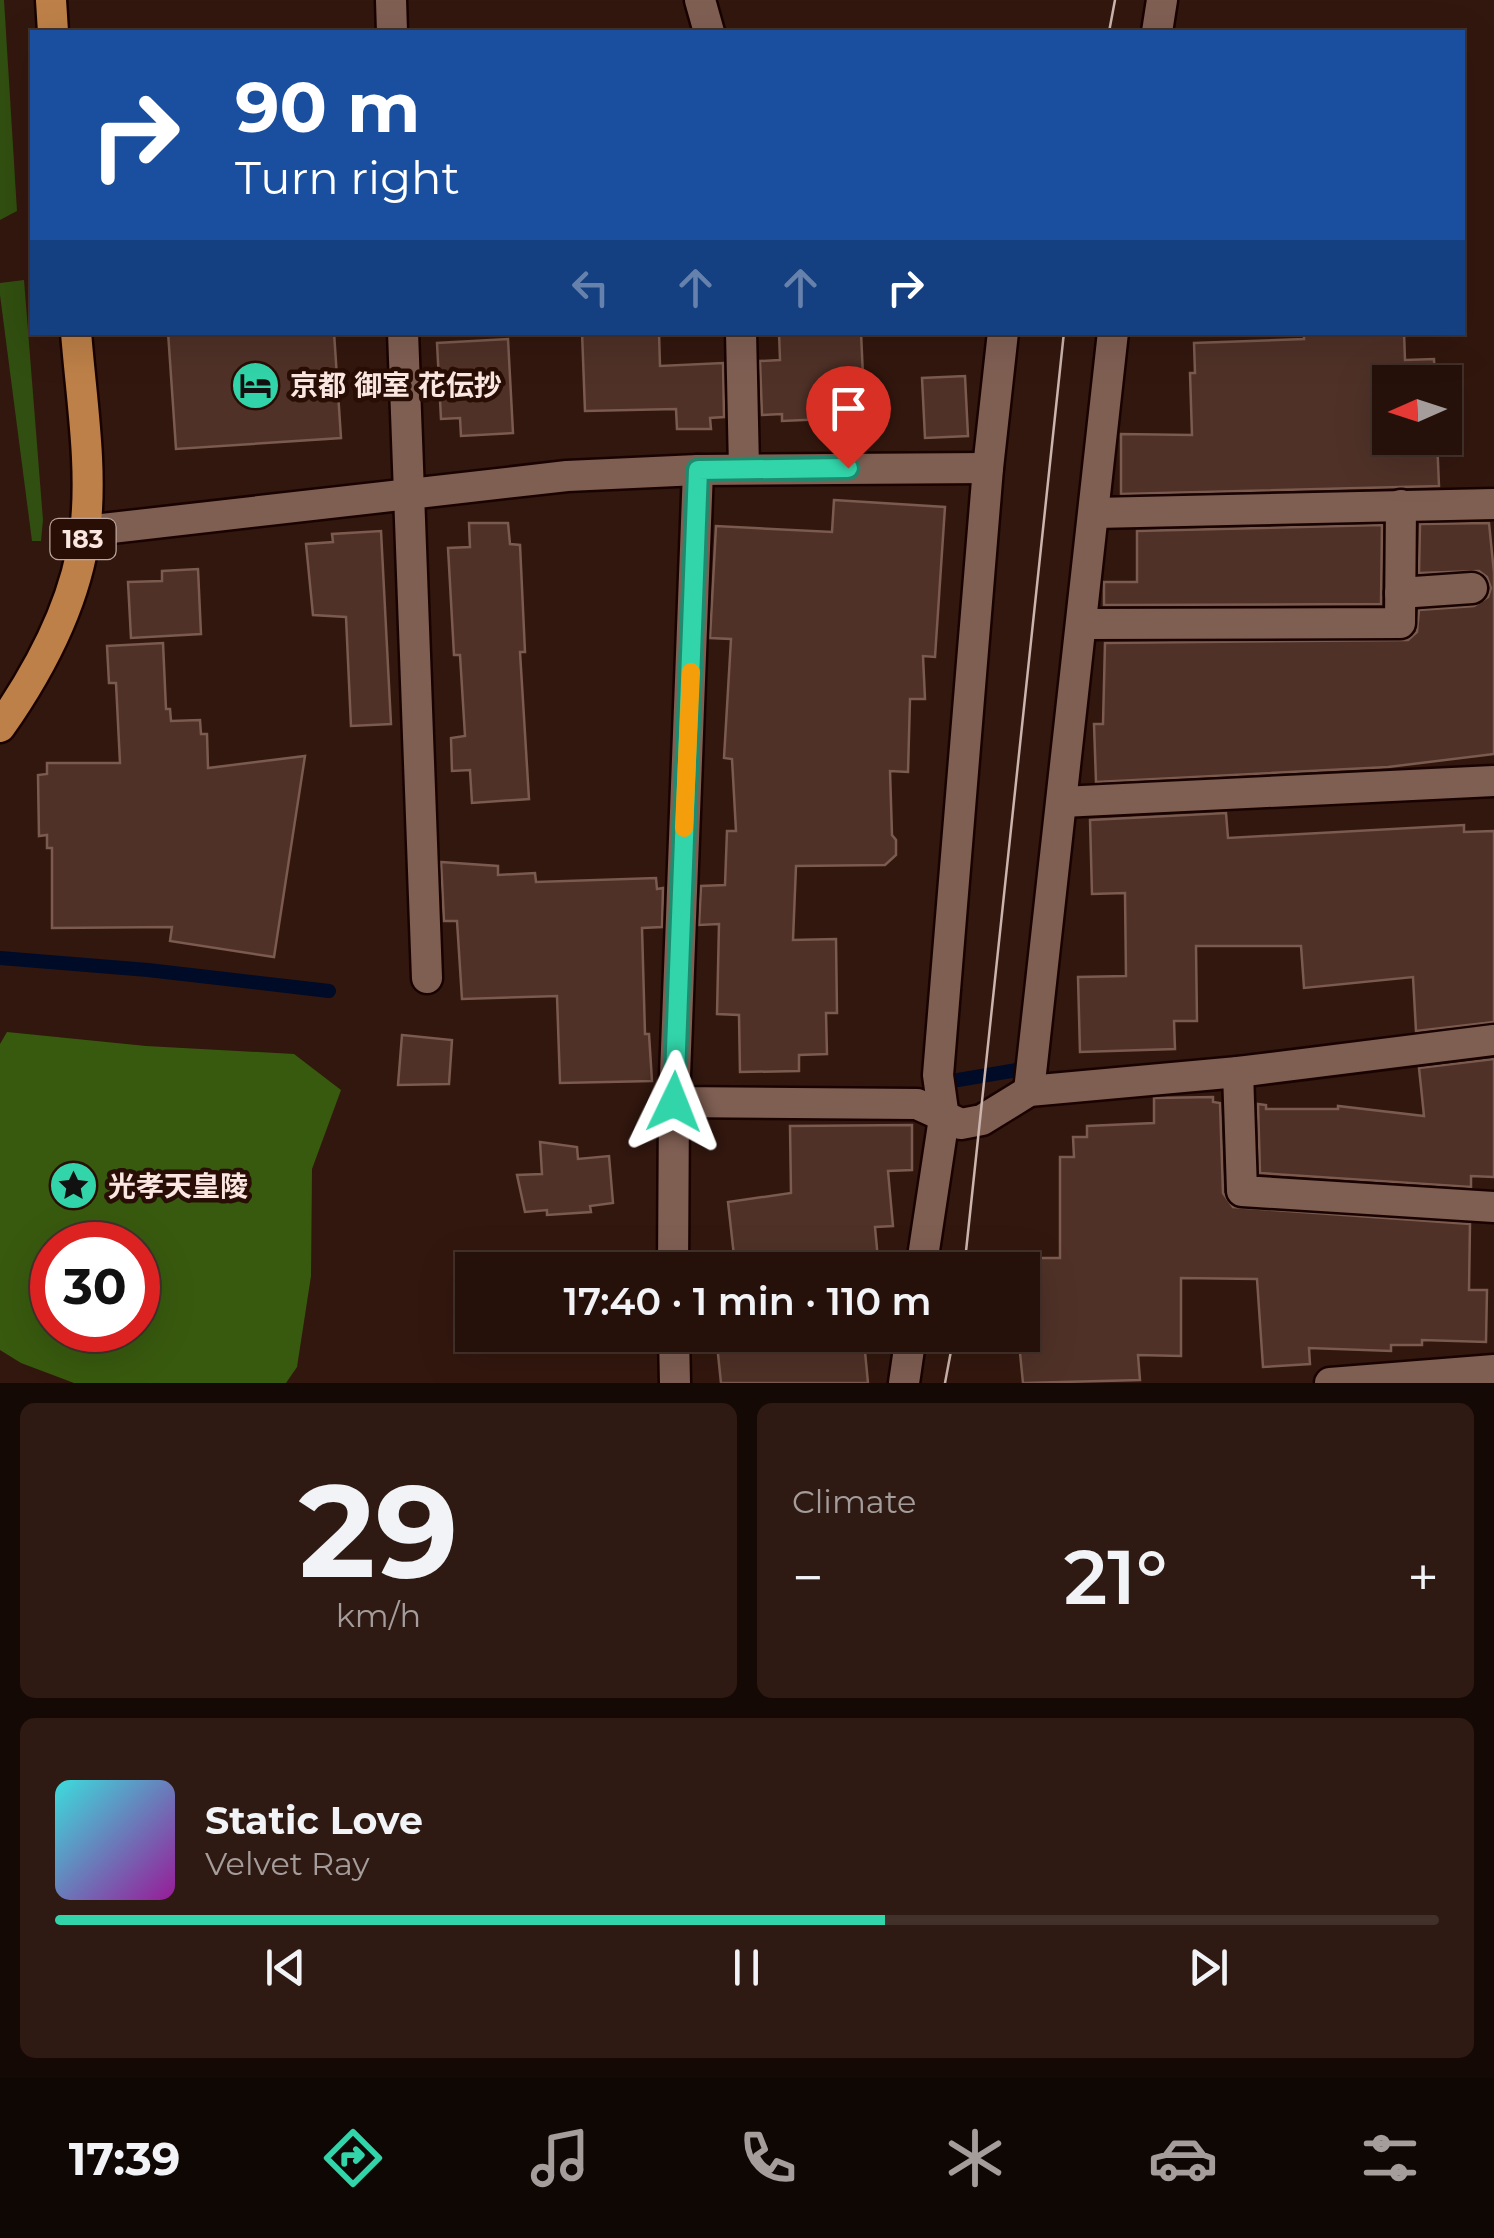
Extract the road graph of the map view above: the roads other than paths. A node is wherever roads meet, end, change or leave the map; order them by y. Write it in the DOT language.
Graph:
graph roads {
  1 [pos="51,0"];
  2 [pos="391,0"];
  3 [pos="700,0"];
  4 [pos="1162,0"];
  5 [pos="53,30"];
  6 [pos="392,30"];
  7 [pos="708,30"];
  8 [pos="1156,30"];
  9 [pos="76,335"];
  10 [pos="403,335"];
  11 [pos="741,335"];
  12 [pos="1003,335"];
  13 [pos="1113,335"];
  14 [pos="744,468"];
  15 [pos="988,468"];
  16 [pos="698,470"];
  17 [pos="409,493"];
  18 [pos="1494,504"];
  19 [pos="1402,505"];
  20 [pos="1094,512"];
  21 [pos="86,531"];
  22 [pos="1472,588"];
  23 [pos="1400,592"];
  24 [pos="1082,624"];
  25 [pos="0,728"];
  26 [pos="1494,781"];
  27 [pos="1062,802"];
  28 [pos="426,978"];
  29 [pos="1494,1040"];
  30 [pos="1238,1072"];
  31 [pos="1029,1091"];
  32 [pos="674,1102"];
  33 [pos="944,1118"];
  34 [pos="1494,1207"];
  35 [pos="673,1252"];
  36 [pos="924,1252"];
  37 [pos="674,1352"];
  38 [pos="909,1352"];
  39 [pos="1494,1370"];
  40 [pos="675,1383"];
  41 [pos="904,1383"];
  42 [pos="1330,1383"];
  1 -- 5 [label="main road"];
  2 -- 6 [label="street"];
  3 -- 7 [label="street"];
  4 -- 8 [label="street"];
  9 -- 21 [label="main road, 183"];
  10 -- 17 [label="street"];
  11 -- 14 [label="street"];
  12 -- 15 [label="street"];
  13 -- 20 [label="street"];
  14 -- 15 [label="street"];
  14 -- 16 [label="street"];
  15 -- 33 [label="street"];
  16 -- 17 [label="street"];
  16 -- 32 [label="street"];
  17 -- 21 [label="street"];
  17 -- 28 [label="street"];
  18 -- 19 [label="street"];
  19 -- 20 [label="street"];
  19 -- 23 [label="street"];
  20 -- 24 [label="street"];
  21 -- 25 [label="main road, 183"];
  22 -- 23 [label="street"];
  23 -- 24 [label="street"];
  24 -- 27 [label="street"];
  26 -- 27 [label="street"];
  27 -- 31 [label="street"];
  29 -- 30 [label="street"];
  30 -- 31 [label="street"];
  30 -- 34 [label="street"];
  31 -- 33 [label="street"];
  32 -- 33 [label="street"];
  32 -- 35 [label="street"];
  33 -- 36 [label="street"];
  37 -- 40 [label="street"];
  38 -- 41 [label="street"];
  39 -- 42 [label="street"];
}
